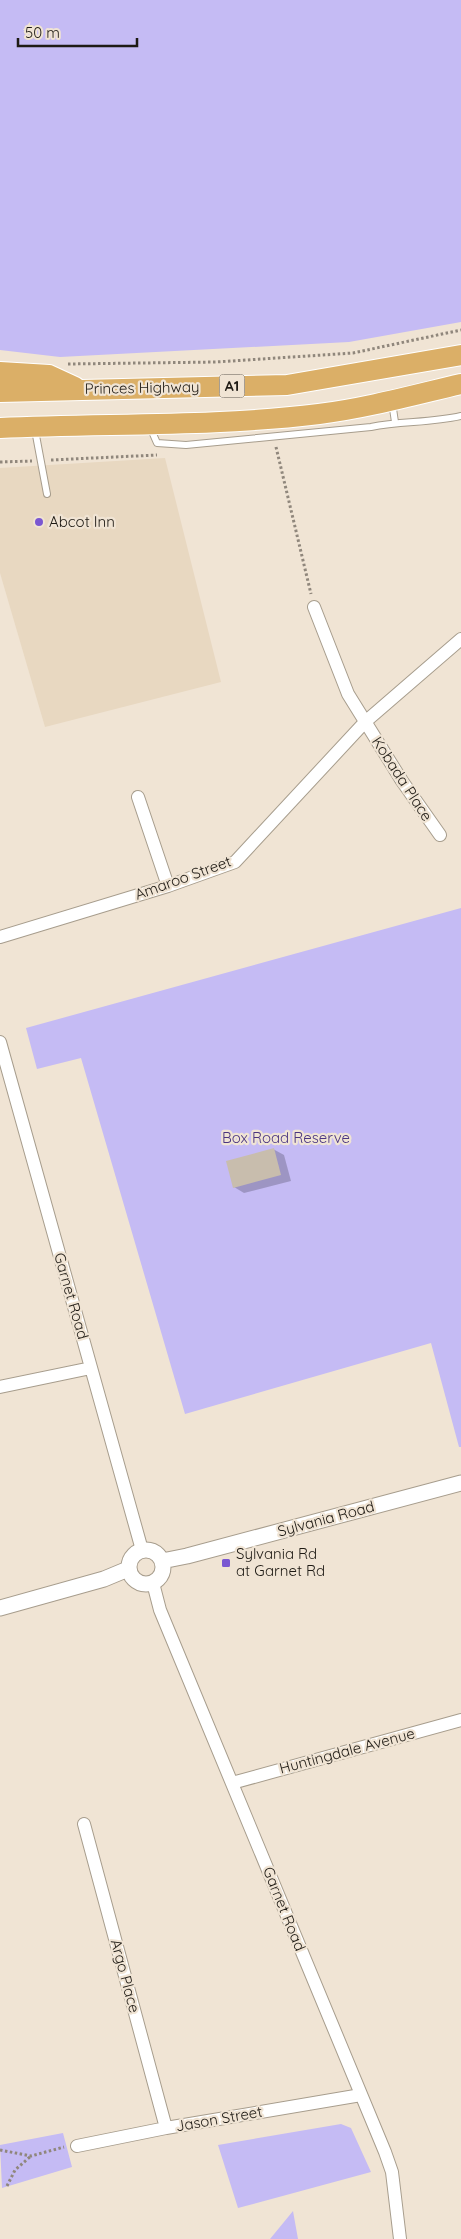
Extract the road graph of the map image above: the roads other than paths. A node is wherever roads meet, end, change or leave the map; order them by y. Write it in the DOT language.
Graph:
graph roads {
  1 [pos="461,355"];
  2 [pos="0,372"];
  3 [pos="461,384"];
  4 [pos="80,389"];
  5 [pos="0,392"];
  6 [pos="391,401"];
  7 [pos="461,416"];
  8 [pos="395,422"];
  9 [pos="149,425"];
  10 [pos="34,426"];
  11 [pos="0,428"];
  12 [pos="46,494"];
  13 [pos="314,607"];
  14 [pos="461,638"];
  15 [pos="365,722"];
  16 [pos="138,797"];
  17 [pos="440,836"];
  18 [pos="168,886"];
  19 [pos="0,937"];
  20 [pos="0,1042"];
  21 [pos="91,1368"];
  22 [pos="0,1387"];
  23 [pos="461,1483"];
  24 [pos="142,1550"];
  25 [pos="162,1561"];
  26 [pos="128,1569"];
  27 [pos="153,1583"];
  28 [pos="0,1608"];
  29 [pos="461,1720"];
  30 [pos="232,1782"];
  31 [pos="84,1824"];
  32 [pos="361,2094"];
  33 [pos="166,2128"];
  34 [pos="77,2146"];
  35 [pos="400,2239"];
  1 -- 4 [label="highway, Princes Highway / A1"];
  2 -- 4 [label="highway"];
  3 -- 6 [label="highway, A1"];
  4 -- 5 [label="highway, Princes Highway / A1"];
  6 -- 8 [label="lane"];
  6 -- 9 [label="highway, A1"];
  7 -- 8 [label="lane"];
  8 -- 9 [label="lane"];
  9 -- 10 [label="highway, A1"];
  10 -- 11 [label="highway, A1"];
  10 -- 12 [label="lane"];
  13 -- 15 [label="street, Kobada Place"];
  14 -- 15 [label="street, Amaroo Street"];
  15 -- 17 [label="street, Kobada Place"];
  15 -- 18 [label="street, Amaroo Street"];
  16 -- 18 [label="street"];
  18 -- 19 [label="street, Amaroo Street"];
  20 -- 21 [label="street, Garnet Road"];
  21 -- 22 [label="street"];
  21 -- 24 [label="street, Garnet Road"];
  23 -- 25 [label="street, Sylvania Road"];
  24 -- 25 [label="street"];
  24 -- 26 [label="street"];
  25 -- 27 [label="street"];
  26 -- 27 [label="street"];
  26 -- 28 [label="street"];
  27 -- 30 [label="street, Garnet Road"];
  29 -- 30 [label="street, Huntingdale Avenue"];
  30 -- 32 [label="street, Garnet Road"];
  31 -- 33 [label="street, Argo Place"];
  32 -- 33 [label="street, Jason Street"];
  32 -- 35 [label="street, Garnet Road"];
  33 -- 34 [label="street, Jason Street"];
}
